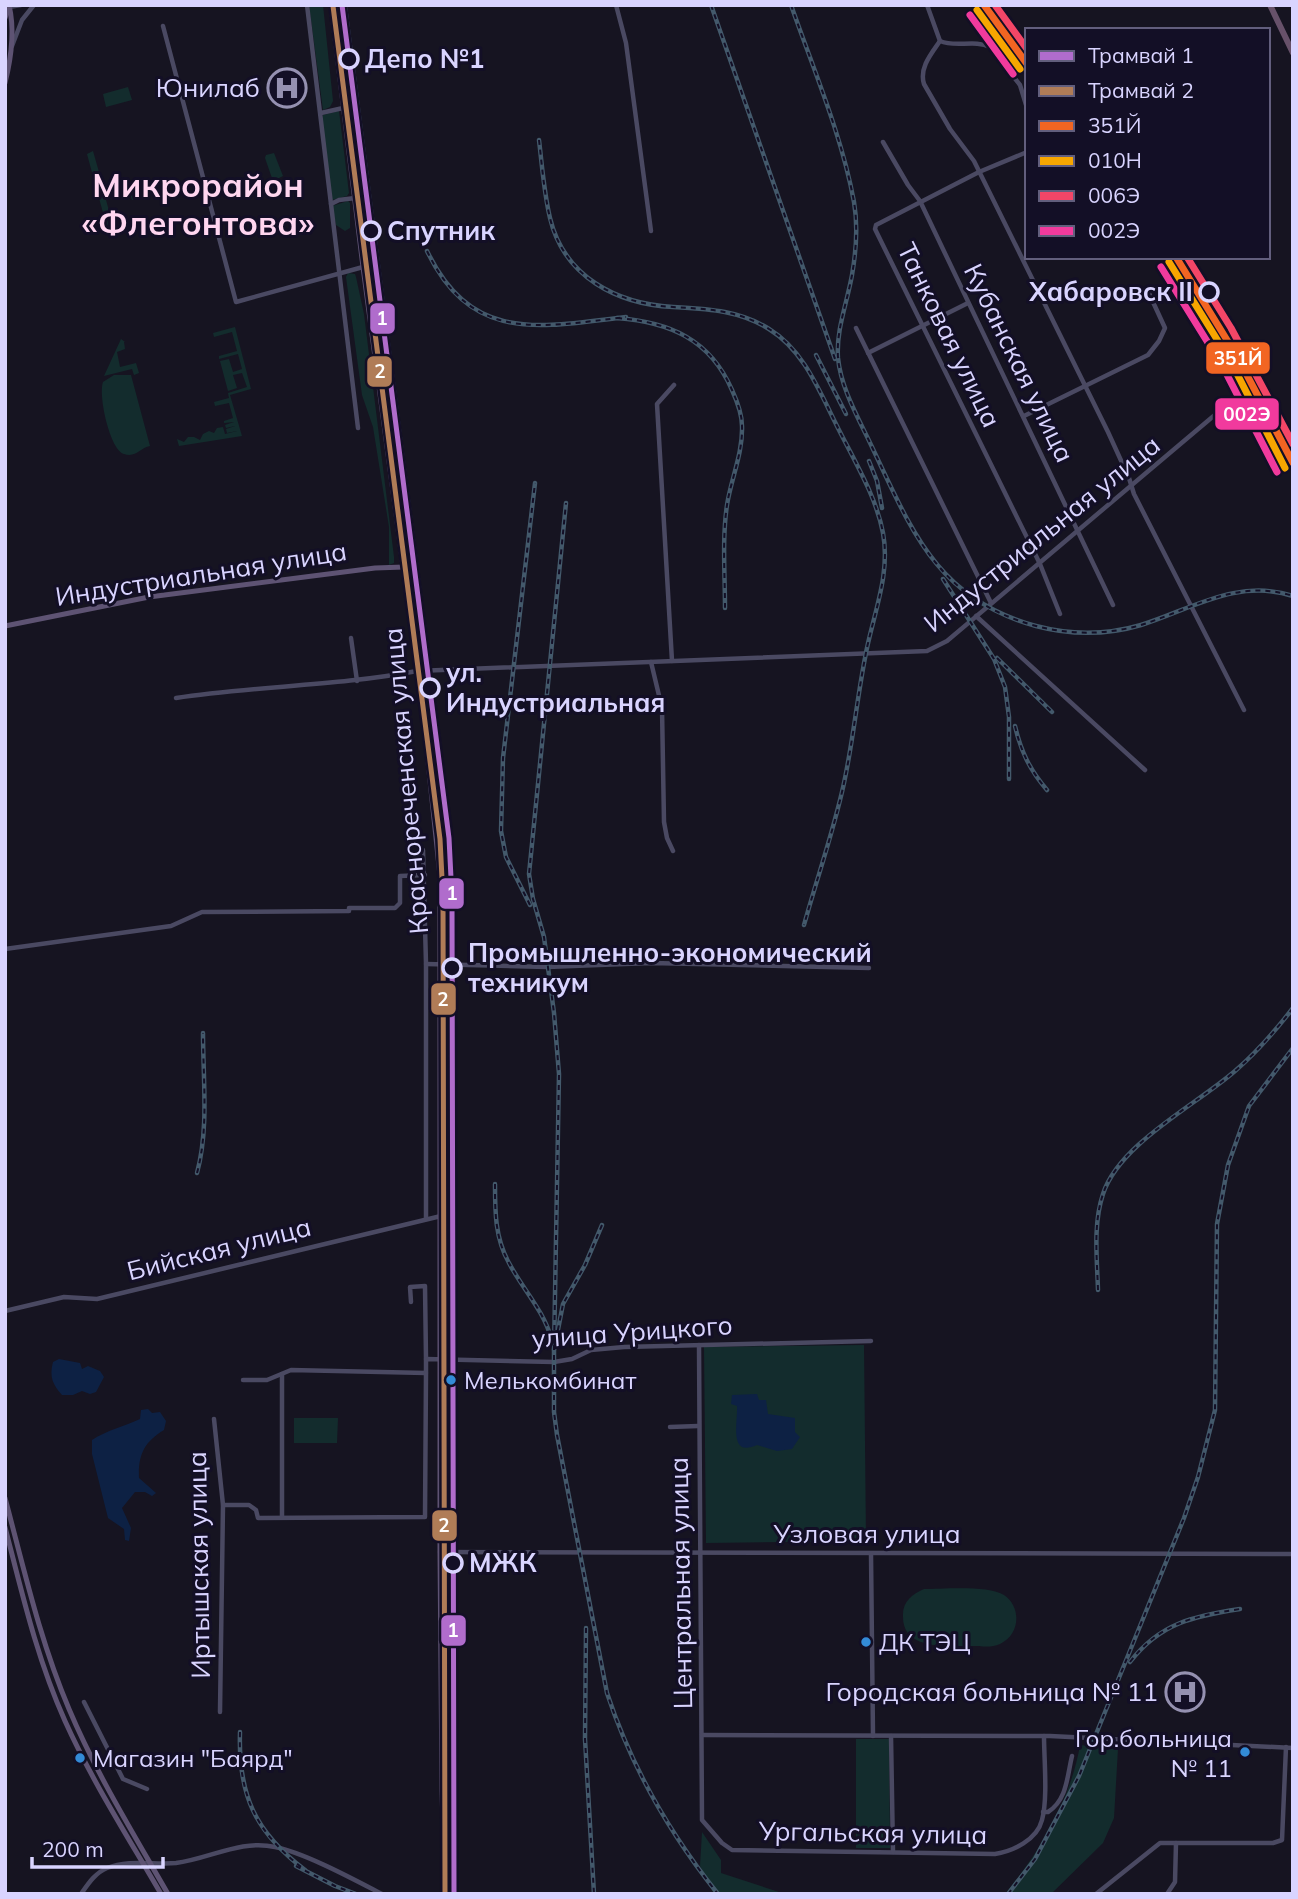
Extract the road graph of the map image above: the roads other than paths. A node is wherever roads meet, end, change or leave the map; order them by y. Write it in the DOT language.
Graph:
graph roads {
  1 [pos="21,5"];
  2 [pos="34,5"];
  3 [pos="307,5"];
  4 [pos="331,5"];
  5 [pos="616,5"];
  6 [pos="927,5"];
  7 [pos="1270,5"];
  8 [pos="9,6"];
  9 [pos="5,18"];
  10 [pos="163,26"];
  11 [pos="940,41"];
  12 [pos="1293,53"];
  13 [pos="9,60"];
  14 [pos="5,83"];
  15 [pos="1025,101"];
  16 [pos="343,108"];
  17 [pos="321,113"];
  18 [pos="883,142"];
  19 [pos="1025,153"];
  20 [pos="979,172"];
  21 [pos="355,198"];
  22 [pos="920,201"];
  23 [pos="331,204"];
  24 [pos="651,231"];
  25 [pos="363,267"];
  26 [pos="339,273"];
  27 [pos="1147,289"];
  28 [pos="968,303"];
  29 [pos="923,326"];
  30 [pos="856,328"];
  31 [pos="868,353"];
  32 [pos="674,385"];
  33 [pos="1086,387"];
  34 [pos="1242,391"];
  35 [pos="1024,416"];
  36 [pos="358,428"];
  37 [pos="1132,487"];
  38 [pos="1079,532"];
  39 [pos="1040,564"];
  40 [pos="404,567"];
  41 [pos="991,603"];
  42 [pos="1113,605"];
  43 [pos="1060,614"];
  44 [pos="976,616"];
  45 [pos="5,626"];
  46 [pos="351,638"];
  47 [pos="671,661"];
  48 [pos="651,662"];
  49 [pos="417,671"];
  50 [pos="357,681"];
  51 [pos="176,698"];
  52 [pos="1244,710"];
  53 [pos="1145,771"];
  54 [pos="423,850"];
  55 [pos="673,851"];
  56 [pos="425,875"];
  57 [pos="5,948"];
  58 [pos="426,964"];
  59 [pos="441,965"];
  60 [pos="869,968"];
  61 [pos="441,1216"];
  62 [pos="426,1218"];
  63 [pos="411,1302"];
  64 [pos="5,1311"];
  65 [pos="871,1341"];
  66 [pos="699,1345"];
  67 [pos="426,1359"];
  68 [pos="441,1359"];
  69 [pos="426,1373"];
  70 [pos="282,1374"];
  71 [pos="243,1380"];
  72 [pos="214,1419"];
  73 [pos="698,1426"];
  74 [pos="670,1427"];
  75 [pos="5,1498"];
  76 [pos="223,1505"];
  77 [pos="282,1517"];
  78 [pos="5,1527"];
  79 [pos="440,1552"];
  80 [pos="701,1552"];
  81 [pos="871,1554"];
  82 [pos="1293,1554"];
  83 [pos="84,1702"];
  84 [pos="220,1712"];
  85 [pos="702,1735"];
  86 [pos="873,1736"];
  87 [pos="1044,1736"];
  88 [pos="891,1737"];
  89 [pos="1286,1747"];
  90 [pos="1293,1748"];
  91 [pos="1072,1756"];
  92 [pos="147,1789"];
  93 [pos="1043,1812"];
  94 [pos="702,1820"];
  95 [pos="1176,1843"];
  96 [pos="893,1852"];
  97 [pos="143,1863"];
  98 [pos="150,1863"];
  99 [pos="444,1892"];
  100 [pos="81,1894"];
  101 [pos="161,1894"];
  102 [pos="167,1894"];
  103 [pos="382,1894"];
  104 [pos="1096,1894"];
  105 [pos="1167,1894"];
  1 -- 8 [label="street"];
  2 -- 13 [label="street"];
  3 -- 17 [label="street"];
  4 -- 16 [label="main road, Краснореченская улица"];
  5 -- 24 [label="street"];
  6 -- 11 [label="street"];
  7 -- 12 [label="highway"];
  8 -- 9 [label="main road"];
  8 -- 13 [label="main road"];
  10 -- 26 [label="street"];
  11 -- 15 [label="street"];
  11 -- 20 [label="street"];
  13 -- 14 [label="main road"];
  16 -- 17 [label="street"];
  16 -- 21 [label="main road, Краснореченская улица"];
  17 -- 23 [label="street"];
  18 -- 22 [label="street, Кубанская улица"];
  19 -- 20 [label="street, Танковая улица"];
  20 -- 22 [label="street, Танковая улица"];
  20 -- 33 [label="street"];
  21 -- 23 [label="street"];
  21 -- 25 [label="main road, Краснореченская улица"];
  22 -- 28 [label="street, Кубанская улица"];
  22 -- 29 [label="street, Танковая улица"];
  23 -- 26 [label="street"];
  25 -- 26 [label="street"];
  25 -- 40 [label="main road, Краснореченская улица"];
  26 -- 36 [label="street"];
  27 -- 33 [label="street"];
  28 -- 29 [label="street"];
  28 -- 35 [label="street, Кубанская улица"];
  29 -- 31 [label="street"];
  29 -- 39 [label="street, Танковая улица"];
  30 -- 31 [label="street"];
  31 -- 41 [label="street"];
  32 -- 47 [label="street"];
  33 -- 35 [label="street"];
  33 -- 37 [label="street"];
  34 -- 37 [label="street, Индустриальная улица"];
  35 -- 38 [label="street, Кубанская улица"];
  37 -- 38 [label="street, Индустриальная улица"];
  37 -- 52 [label="street"];
  38 -- 39 [label="street, Индустриальная улица"];
  38 -- 42 [label="street, Кубанская улица"];
  39 -- 41 [label="street, Индустриальная улица"];
  39 -- 43 [label="street, Танковая улица"];
  40 -- 45 [label="main road, Индустриальная улица"];
  40 -- 49 [label="main road, Краснореченская улица"];
  41 -- 44 [label="street, Индустриальная улица"];
  44 -- 47 [label="street, Индустриальная улица"];
  44 -- 53 [label="street"];
  46 -- 50 [label="street"];
  47 -- 48 [label="street, Индустриальная улица"];
  48 -- 49 [label="street, Индустриальная улица"];
  48 -- 55 [label="street"];
  49 -- 50 [label="street, Индустриальная улица"];
  49 -- 59 [label="main road, Краснореченская улица"];
  50 -- 51 [label="street, Индустриальная улица"];
  54 -- 56 [label="street"];
  56 -- 57 [label="street"];
  56 -- 58 [label="street"];
  58 -- 59 [label="street"];
  58 -- 62 [label="street"];
  59 -- 60 [label="street"];
  59 -- 61 [label="main road, Краснореченская улица"];
  61 -- 62 [label="street, Бийская улица"];
  61 -- 68 [label="main road, Краснореченская улица"];
  62 -- 64 [label="street, Бийская улица"];
  63 -- 67 [label="street"];
  65 -- 66 [label="street, улица Урицкого"];
  66 -- 68 [label="street, улица Урицкого"];
  66 -- 73 [label="street, Центральная улица"];
  67 -- 68 [label="street, улица Урицкого"];
  67 -- 69 [label="street"];
  68 -- 79 [label="main road, Краснореченская улица"];
  69 -- 70 [label="street"];
  69 -- 77 [label="street"];
  70 -- 71 [label="street"];
  70 -- 77 [label="street"];
  72 -- 76 [label="street, Иртышская улица"];
  73 -- 74 [label="street"];
  73 -- 80 [label="street, Центральная улица"];
  75 -- 98 [label="main road"];
  76 -- 77 [label="street"];
  76 -- 84 [label="street, Иртышская улица"];
  78 -- 97 [label="main road"];
  79 -- 80 [label="street, Узловая улица"];
  79 -- 99 [label="main road, Краснореченская улица"];
  80 -- 81 [label="street, Узловая улица"];
  80 -- 85 [label="street, Центральная улица"];
  81 -- 82 [label="street, Узловая улица"];
  81 -- 86 [label="street"];
  83 -- 92 [label="street"];
  85 -- 86 [label="street"];
  85 -- 94 [label="street, Центральная улица"];
  86 -- 88 [label="street"];
  87 -- 88 [label="street"];
  87 -- 89 [label="street"];
  87 -- 93 [label="street"];
  88 -- 96 [label="street"];
  89 -- 90 [label="street"];
  89 -- 95 [label="street"];
  91 -- 93 [label="street, Ургальская улица"];
  93 -- 96 [label="street, Ургальская улица"];
  94 -- 96 [label="street, Ургальская улица"];
  95 -- 104 [label="street"];
  95 -- 105 [label="street"];
  97 -- 98 [label="street"];
  97 -- 100 [label="street"];
  97 -- 101 [label="main road"];
  98 -- 102 [label="main road"];
  98 -- 103 [label="street"];
}
